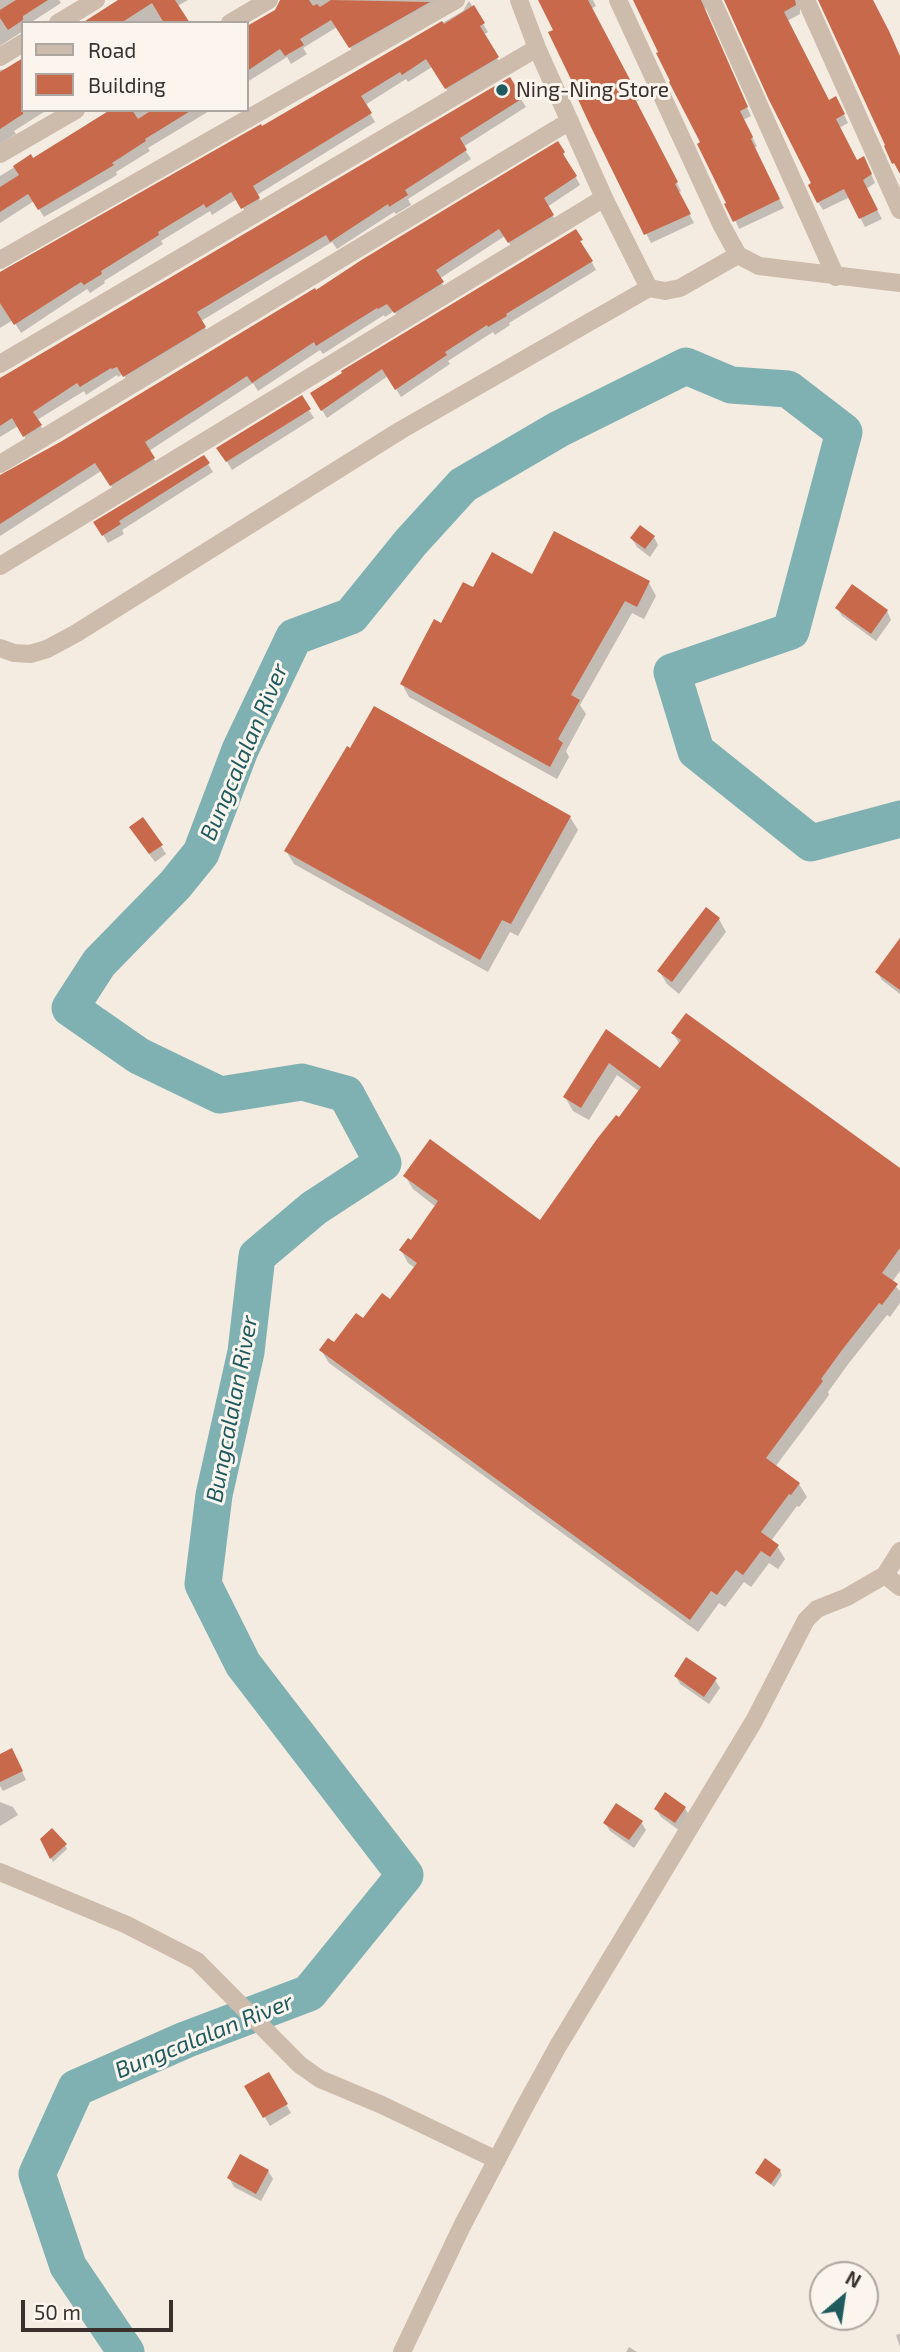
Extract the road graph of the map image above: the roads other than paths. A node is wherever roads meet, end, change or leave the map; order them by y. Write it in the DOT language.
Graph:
graph roads {
  1 [pos="96,0"];
  2 [pos="269,0"];
  3 [pos="456,0"];
  4 [pos="519,0"];
  5 [pos="618,0"];
  6 [pos="712,0"];
  7 [pos="806,0"];
  8 [pos="61,21"];
  9 [pos="233,21"];
  10 [pos="21,44"];
  11 [pos="537,48"];
  12 [pos="0,57"];
  13 [pos="73,112"];
  14 [pos="570,121"];
  15 [pos="0,154"];
  16 [pos="604,198"];
  17 [pos="900,210"];
  18 [pos="735,250"];
  19 [pos="0,260"];
  20 [pos="836,277"];
  21 [pos="900,283"];
  22 [pos="649,288"];
  23 [pos="0,365"];
  24 [pos="0,464"];
  25 [pos="0,566"];
  26 [pos="0,648"];
  27 [pos="900,1550"];
  28 [pos="885,1575"];
  29 [pos="900,1587"];
  30 [pos="0,1872"];
  31 [pos="497,2160"];
  32 [pos="401,2352"];
  1 -- 8 [label="street"];
  2 -- 9 [label="street"];
  3 -- 19 [label="street"];
  4 -- 11 [label="street"];
  5 -- 18 [label="street"];
  6 -- 20 [label="street"];
  7 -- 17 [label="street"];
  10 -- 12 [label="street"];
  11 -- 14 [label="street"];
  11 -- 23 [label="street"];
  13 -- 15 [label="street"];
  14 -- 16 [label="street"];
  14 -- 24 [label="street"];
  16 -- 22 [label="street"];
  16 -- 25 [label="street"];
  18 -- 20 [label="street"];
  18 -- 22 [label="street"];
  20 -- 21 [label="street"];
  22 -- 26 [label="street"];
  27 -- 28 [label="street"];
  28 -- 29 [label="street"];
  28 -- 31 [label="street"];
  30 -- 31 [label="street"];
  31 -- 32 [label="street"];
}
